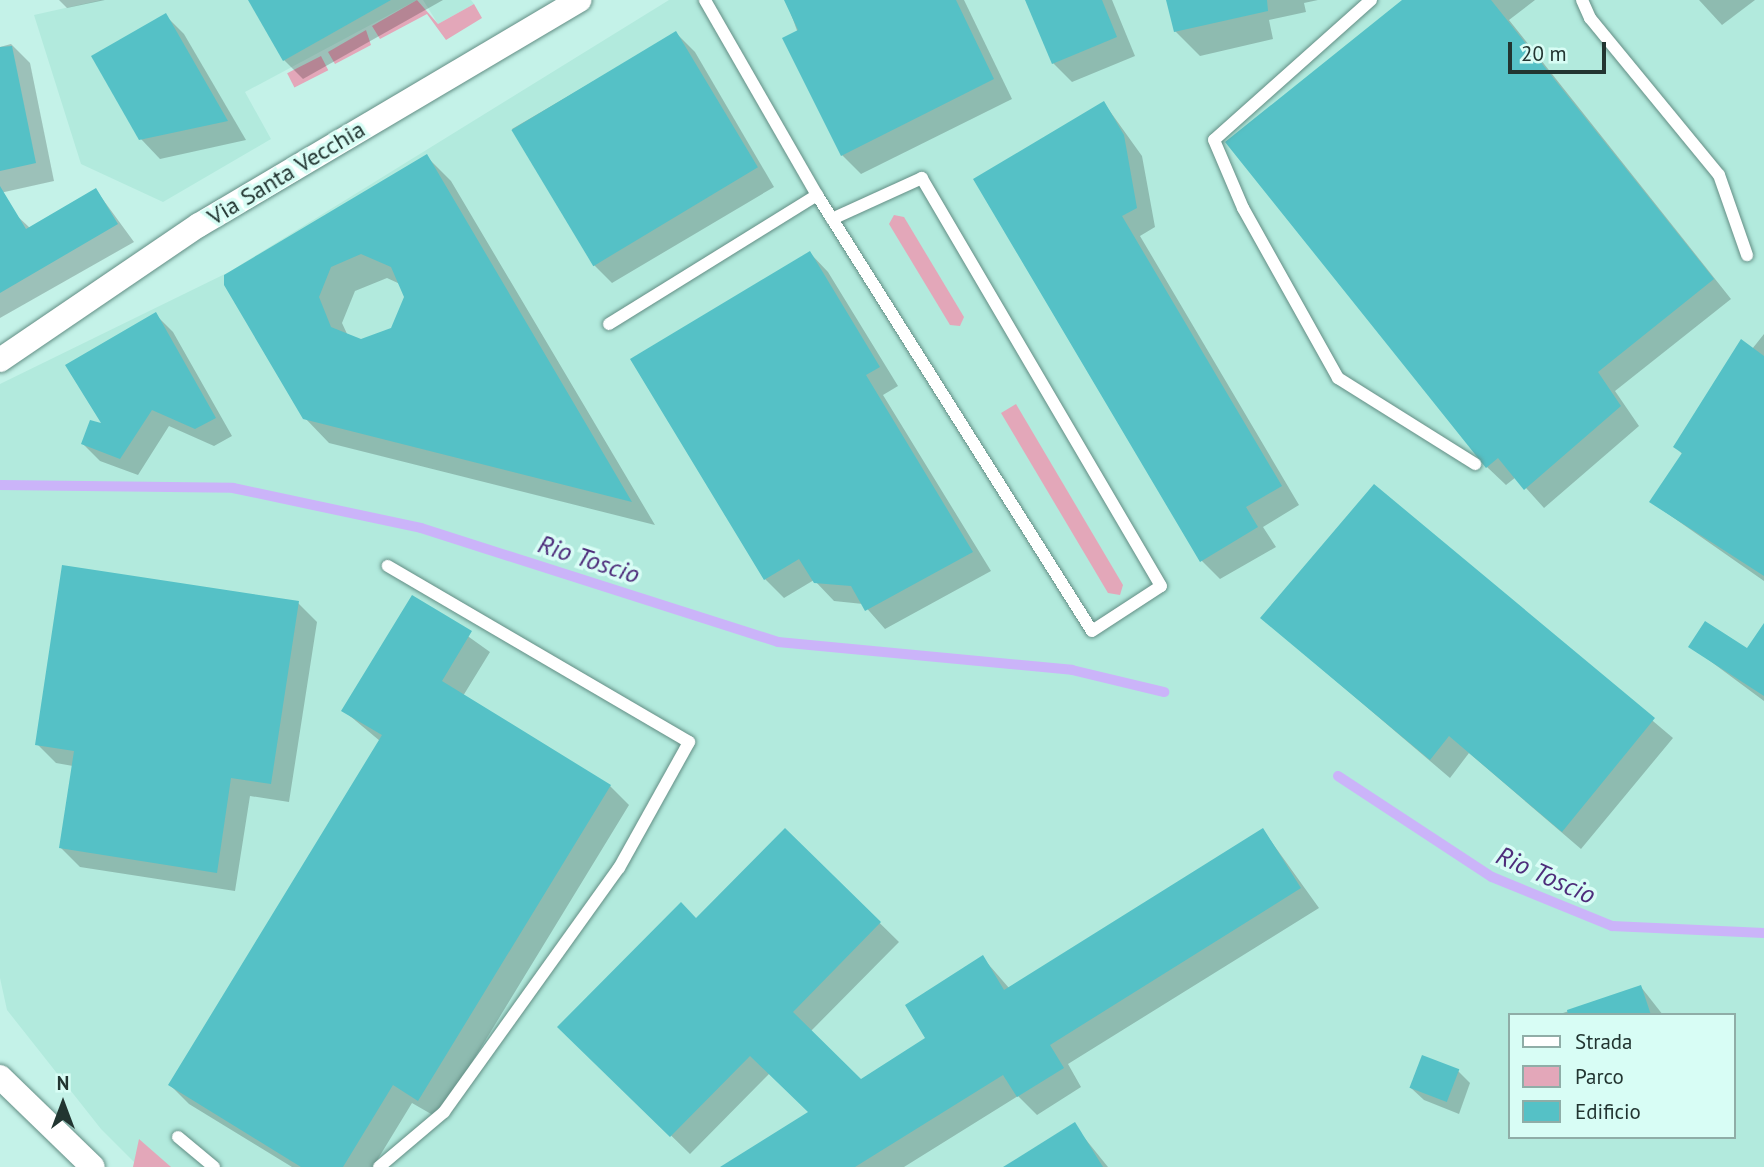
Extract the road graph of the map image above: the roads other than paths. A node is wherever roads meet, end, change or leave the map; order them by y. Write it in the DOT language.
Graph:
graph roads {
  1 [pos="579,0"];
  2 [pos="705,0"];
  3 [pos="1371,0"];
  4 [pos="1582,0"];
  5 [pos="817,195"];
  6 [pos="832,219"];
  7 [pos="1748,255"];
  8 [pos="609,324"];
  9 [pos="0,360"];
  10 [pos="1475,464"];
  11 [pos="388,566"];
  12 [pos="0,1077"];
  13 [pos="178,1137"];
  14 [pos="93,1167"];
  15 [pos="214,1167"];
  16 [pos="379,1167"];
  1 -- 9 [label="street, Via Santa Vecchia"];
  2 -- 5 [label="lane"];
  3 -- 10 [label="lane"];
  4 -- 7 [label="lane"];
  5 -- 6 [label="lane"];
  5 -- 8 [label="lane"];
  6 -- 6 [label="lane"];
  11 -- 16 [label="lane"];
  12 -- 14 [label="street"];
  13 -- 15 [label="lane"];
}
